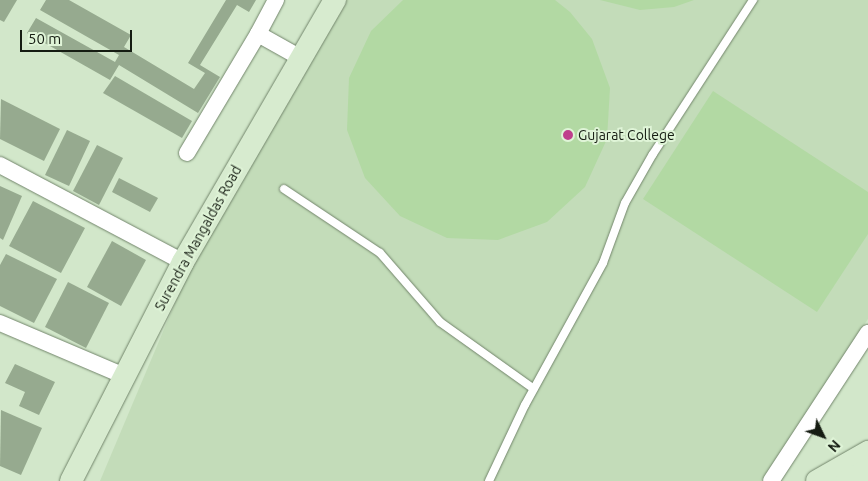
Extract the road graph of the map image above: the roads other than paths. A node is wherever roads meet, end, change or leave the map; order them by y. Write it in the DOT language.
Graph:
graph roads {
  1 [pos="276,0"];
  2 [pos="335,0"];
  3 [pos="753,0"];
  4 [pos="258,34"];
  5 [pos="301,58"];
  6 [pos="187,153"];
  7 [pos="0,165"];
  8 [pos="284,189"];
  9 [pos="183,262"];
  10 [pos="0,323"];
  11 [pos="868,333"];
  12 [pos="122,376"];
  13 [pos="534,389"];
  14 [pos="824,402"];
  15 [pos="868,452"];
  16 [pos="868,470"];
  17 [pos="70,481"];
  18 [pos="489,481"];
  19 [pos="771,481"];
  20 [pos="781,481"];
  21 [pos="817,481"];
  22 [pos="847,481"];
  1 -- 4 [label="street"];
  2 -- 5 [label="main road, Surendra Mangaldas Road"];
  3 -- 13 [label="lane"];
  4 -- 5 [label="street"];
  4 -- 6 [label="street"];
  5 -- 9 [label="main road, Surendra Mangaldas Road"];
  7 -- 9 [label="street"];
  8 -- 13 [label="lane"];
  9 -- 12 [label="main road, Surendra Mangaldas Road"];
  10 -- 12 [label="street"];
  11 -- 14 [label="street"];
  12 -- 17 [label="main road, Surendra Mangaldas Road"];
  13 -- 18 [label="lane"];
  14 -- 19 [label="street"];
  14 -- 20 [label="street"];
  15 -- 21 [label="main road"];
  16 -- 22 [label="main road"];
}
